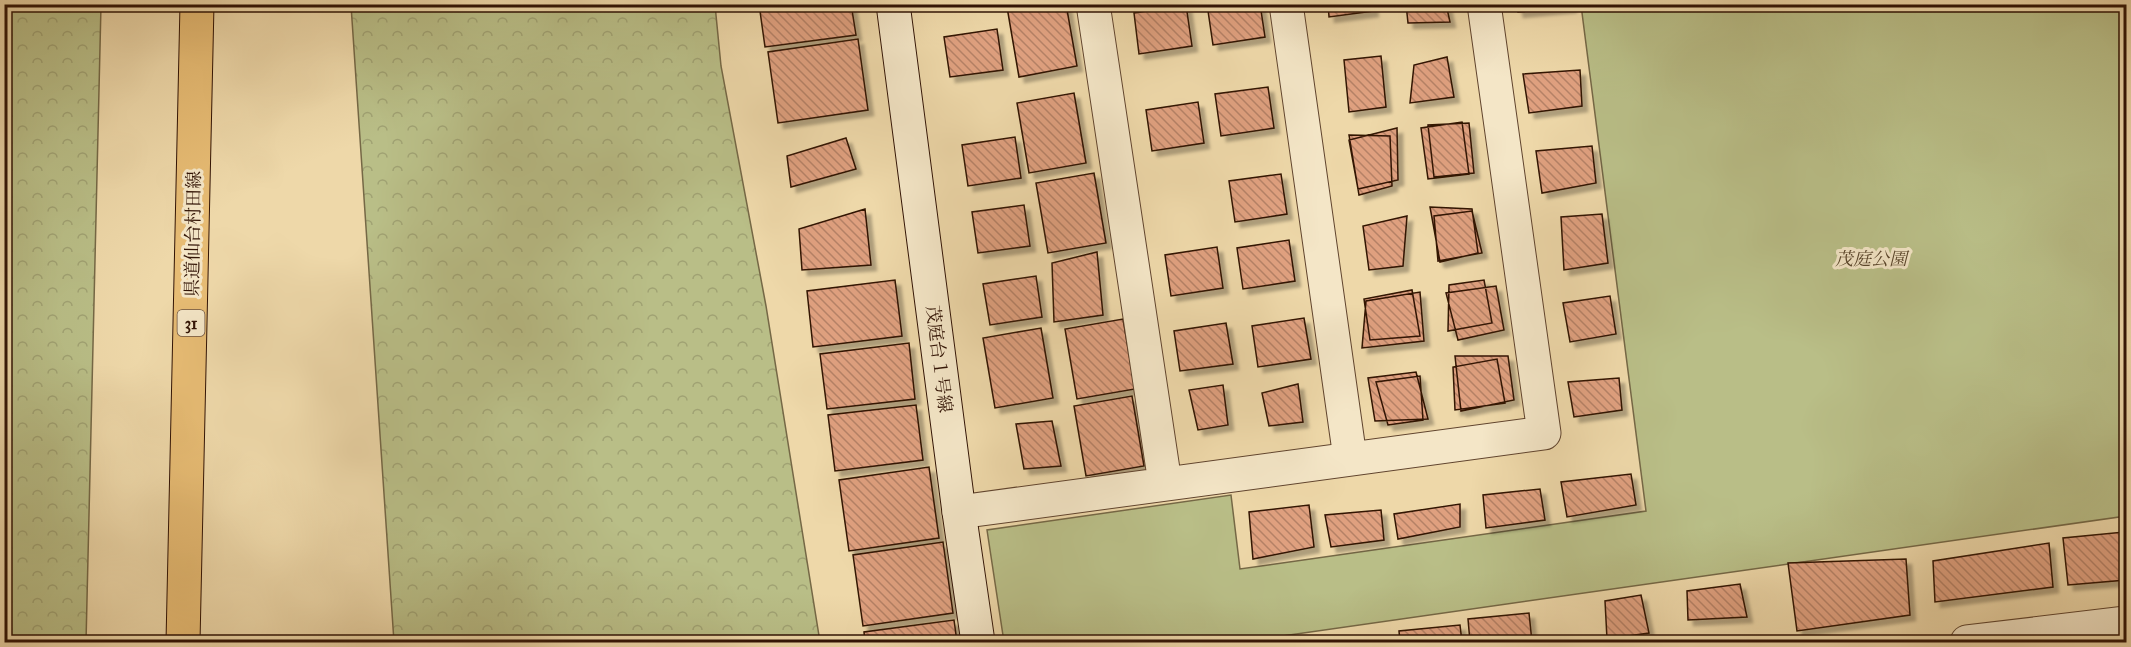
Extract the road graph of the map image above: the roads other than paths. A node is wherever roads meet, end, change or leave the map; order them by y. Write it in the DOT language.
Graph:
graph roads {
  1 [pos="197,4"];
  2 [pos="893,4"];
  3 [pos="1093,4"];
  4 [pos="1286,4"];
  5 [pos="1484,4"];
  6 [pos="1350,458"];
  7 [pos="1165,483"];
  8 [pos="959,512"];
  9 [pos="2127,623"];
  10 [pos="183,642"];
  11 [pos="978,642"];
  12 [pos="1967,642"];
  1 -- 10 [label="main road, 県道仙台村田線 / 31"];
  2 -- 8 [label="street, 茂庭台１号線"];
  3 -- 7 [label="street"];
  4 -- 6 [label="street"];
  5 -- 6 [label="street"];
  6 -- 7 [label="street"];
  7 -- 8 [label="street"];
  8 -- 11 [label="street, 茂庭台１号線"];
  9 -- 12 [label="street"];
}
